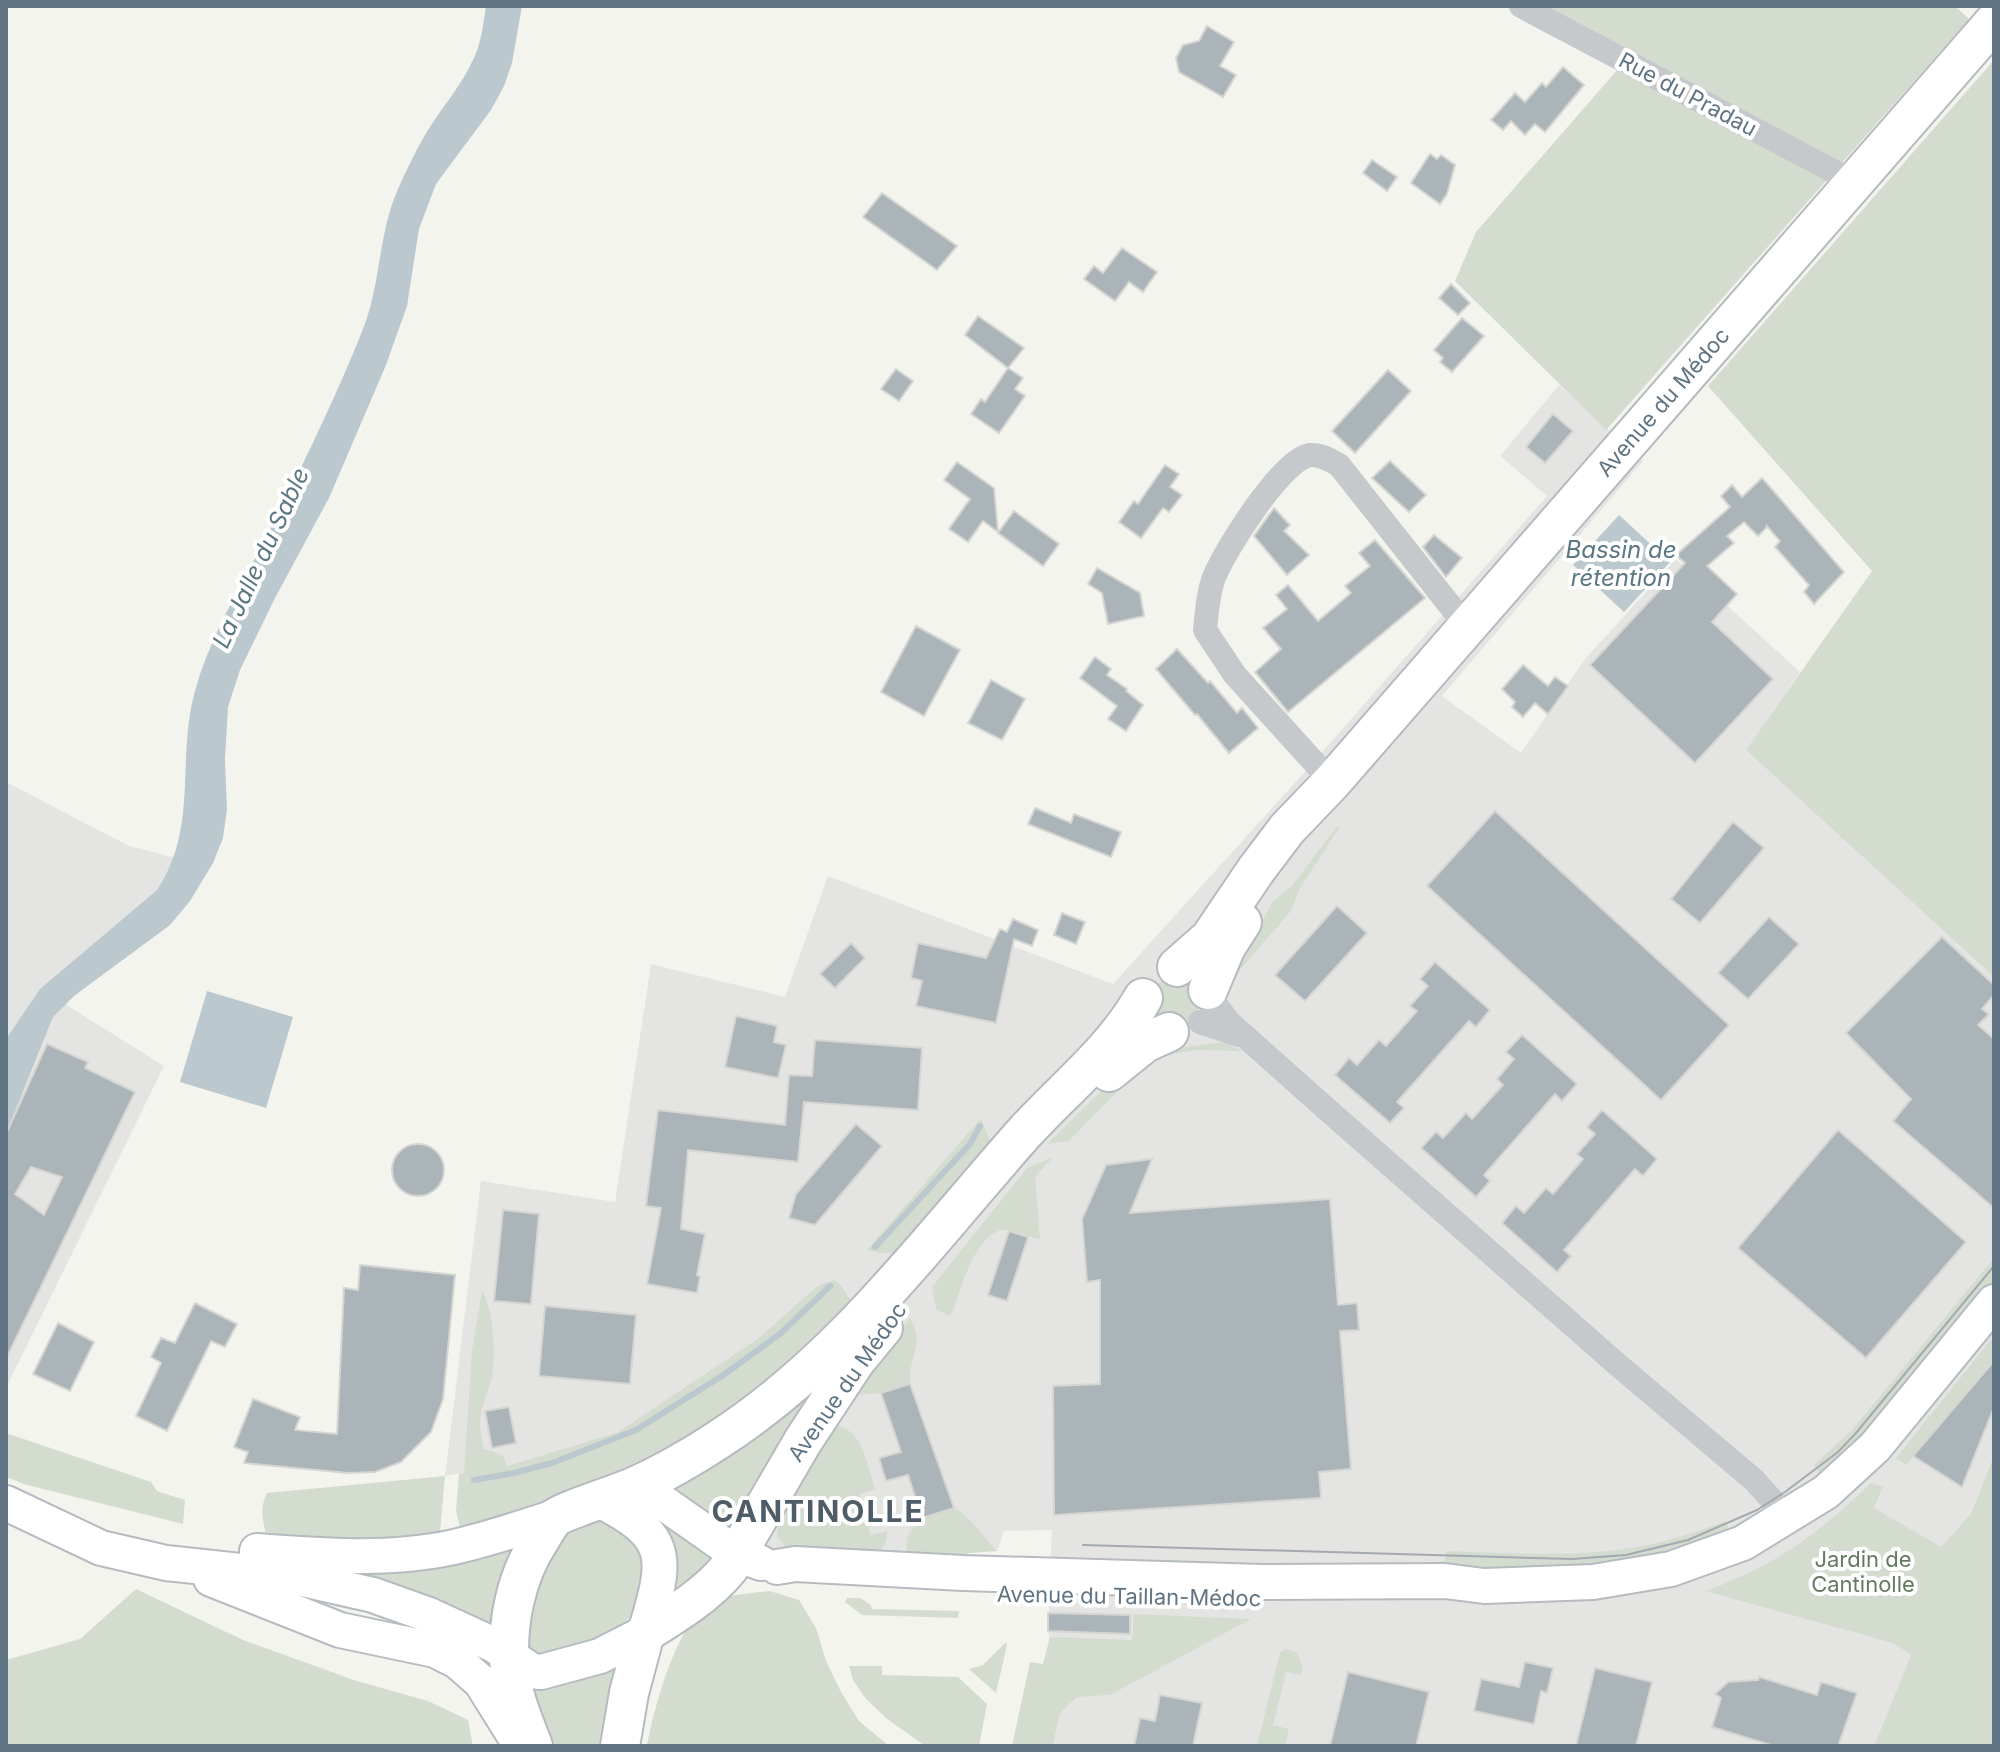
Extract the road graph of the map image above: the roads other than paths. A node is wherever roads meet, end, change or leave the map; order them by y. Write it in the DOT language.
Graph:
graph roads {
  1 [pos="1521,6"];
  2 [pos="1994,22"];
  3 [pos="1854,182"];
  4 [pos="1467,627"];
  5 [pos="1332,782"];
  6 [pos="1177,967"];
  7 [pos="1143,998"];
  8 [pos="1196,1010"];
  9 [pos="1994,1302"];
  10 [pos="638,1485"];
  11 [pos="6,1493"];
  12 [pos="601,1501"];
  13 [pos="6,1503"];
  14 [pos="555,1517"];
  15 [pos="1784,1520"];
  16 [pos="738,1555"];
  17 [pos="166,1563"];
  18 [pos="645,1633"];
  19 [pos="510,1657"];
  20 [pos="521,1746"];
  21 [pos="533,1746"];
  22 [pos="620,1746"];
  1 -- 3 [label="street, Rue du Pradau"];
  2 -- 3 [label="main road, Avenue du Médoc"];
  3 -- 4 [label="main road, Avenue du Médoc"];
  4 -- 5 [label="main road, Avenue du Médoc"];
  4 -- 5 [label="street"];
  5 -- 6 [label="main road, Avenue du Médoc"];
  5 -- 8 [label="main road, Avenue du Médoc"];
  6 -- 7 [label="main road"];
  6 -- 8 [label="main road"];
  7 -- 8 [label="main road"];
  7 -- 10 [label="main road, Avenue du Médoc"];
  8 -- 15 [label="street"];
  8 -- 16 [label="main road, Avenue du Médoc"];
  9 -- 15 [label="main road, Avenue du Taillan-Médoc"];
  10 -- 12 [label="main road, Avenue du Médoc"];
  10 -- 16 [label="main road, Avenue du Taillan-Médoc"];
  11 -- 14 [label="main road, Avenue du Médoc"];
  12 -- 14 [label="main road, Avenue du Médoc"];
  12 -- 18 [label="main road"];
  13 -- 17 [label="main road, Avenue du Médoc"];
  14 -- 19 [label="main road"];
  15 -- 16 [label="main road, Avenue du Taillan-Médoc"];
  16 -- 18 [label="main road, Avenue du Médoc"];
  17 -- 19 [label="main road, Avenue du Médoc"];
  17 -- 20 [label="main road"];
  18 -- 19 [label="main road, Avenue du Médoc"];
  18 -- 22 [label="main road"];
  19 -- 21 [label="main road"];
}
